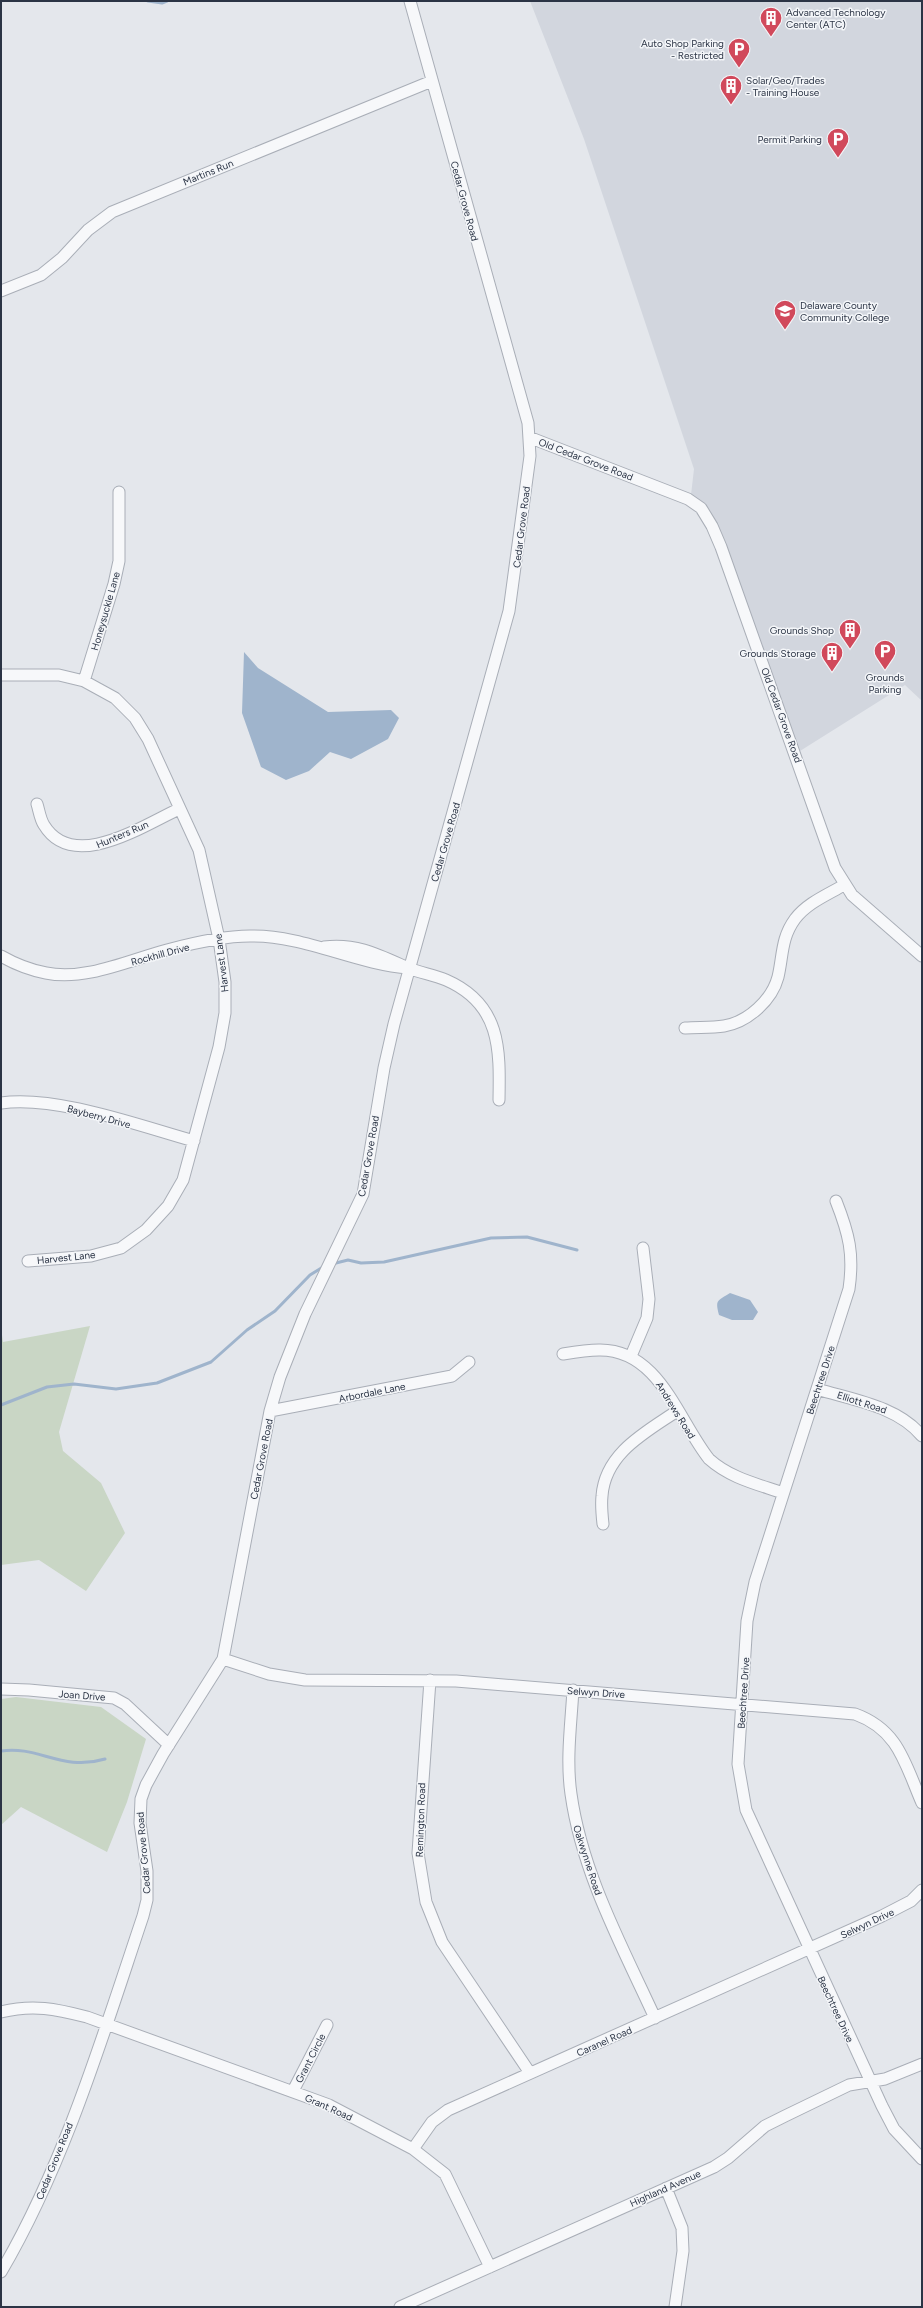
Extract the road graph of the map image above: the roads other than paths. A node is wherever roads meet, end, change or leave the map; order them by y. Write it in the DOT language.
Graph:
graph roads {
  1 [pos="410,1"];
  2 [pos="432,80"];
  3 [pos="1,291"];
  4 [pos="531,438"];
  5 [pos="118,492"];
  6 [pos="1,675"];
  7 [pos="84,681"];
  8 [pos="37,804"];
  9 [pos="179,809"];
  10 [pos="844,885"];
  11 [pos="219,939"];
  12 [pos="1,956"];
  13 [pos="922,956"];
  14 [pos="409,968"];
  15 [pos="685,1028"];
  16 [pos="499,1100"];
  17 [pos="1,1103"];
  18 [pos="194,1141"];
  19 [pos="836,1201"];
  20 [pos="643,1248"];
  21 [pos="28,1261"];
  22 [pos="562,1354"];
  23 [pos="630,1356"];
  24 [pos="469,1362"];
  25 [pos="817,1388"];
  26 [pos="270,1411"];
  27 [pos="677,1411"];
  28 [pos="922,1436"];
  29 [pos="783,1493"];
  30 [pos="603,1524"];
  31 [pos="223,1659"];
  32 [pos="430,1680"];
  33 [pos="1,1690"];
  34 [pos="574,1690"];
  35 [pos="742,1703"];
  36 [pos="169,1745"];
  37 [pos="922,1803"];
  38 [pos="922,1890"];
  39 [pos="809,1950"];
  40 [pos="1,2012"];
  41 [pos="655,2018"];
  42 [pos="106,2024"];
  43 [pos="327,2025"];
  44 [pos="922,2064"];
  45 [pos="530,2073"];
  46 [pos="870,2081"];
  47 [pos="293,2091"];
  48 [pos="413,2150"];
  49 [pos="922,2159"];
  50 [pos="666,2188"];
  51 [pos="490,2267"];
  52 [pos="1,2272"];
  53 [pos="400,2307"];
  54 [pos="675,2307"];
  1 -- 2 [label="street, Cedar Grove Road"];
  2 -- 3 [label="street, Martins Run"];
  2 -- 4 [label="street, Cedar Grove Road"];
  4 -- 10 [label="street, Old Cedar Grove Road"];
  4 -- 14 [label="street, Cedar Grove Road"];
  5 -- 7 [label="street, Honeysuckle Lane"];
  6 -- 7 [label="street, Harvest Lane"];
  7 -- 9 [label="street, Harvest Lane"];
  8 -- 9 [label="street, Hunters Run"];
  9 -- 11 [label="street, Harvest Lane"];
  10 -- 13 [label="street, Old Cedar Grove Road"];
  10 -- 15 [label="street"];
  11 -- 12 [label="street, Rockhill Drive"];
  11 -- 14 [label="street, Rockhill Drive"];
  11 -- 18 [label="street, Harvest Lane"];
  14 -- 16 [label="street, Rockhill Drive"];
  14 -- 26 [label="street, Cedar Grove Road"];
  17 -- 18 [label="street, Bayberry Drive"];
  18 -- 21 [label="street, Harvest Lane"];
  19 -- 25 [label="street, Beechtree Drive"];
  20 -- 23 [label="street"];
  22 -- 23 [label="street, Andrews Road"];
  23 -- 27 [label="street, Andrews Road"];
  24 -- 26 [label="street, Arbordale Lane"];
  25 -- 28 [label="street, Elliott Road"];
  25 -- 29 [label="street, Beechtree Drive"];
  26 -- 31 [label="street, Cedar Grove Road"];
  27 -- 29 [label="street, Andrews Road"];
  27 -- 30 [label="street"];
  29 -- 35 [label="street, Beechtree Drive"];
  31 -- 32 [label="street, Selwyn Drive"];
  31 -- 36 [label="street, Cedar Grove Road"];
  32 -- 34 [label="street, Selwyn Drive"];
  32 -- 45 [label="street, Remington Road"];
  33 -- 36 [label="street, Joan Drive"];
  34 -- 35 [label="street, Selwyn Drive"];
  34 -- 41 [label="street, Oakwynne Road"];
  35 -- 37 [label="street, Selwyn Drive"];
  35 -- 39 [label="street, Beechtree Drive"];
  36 -- 42 [label="street, Cedar Grove Road"];
  38 -- 39 [label="street, Selwyn Drive"];
  39 -- 41 [label="street, Caranel Road"];
  39 -- 46 [label="street, Beechtree Drive"];
  40 -- 42 [label="street, Grant Road"];
  41 -- 45 [label="street, Caranel Road"];
  42 -- 47 [label="street, Grant Road"];
  42 -- 52 [label="street, Cedar Grove Road"];
  43 -- 47 [label="street, Grant Circle"];
  44 -- 46 [label="street, Highland Avenue"];
  45 -- 48 [label="street, Caranel Road"];
  46 -- 49 [label="street, Beechtree Drive"];
  46 -- 50 [label="street, Highland Avenue"];
  47 -- 48 [label="street, Grant Road"];
  48 -- 51 [label="street, Grant Road"];
  50 -- 51 [label="street, Highland Avenue"];
  50 -- 54 [label="street"];
  51 -- 53 [label="street, Highland Avenue"];
}
